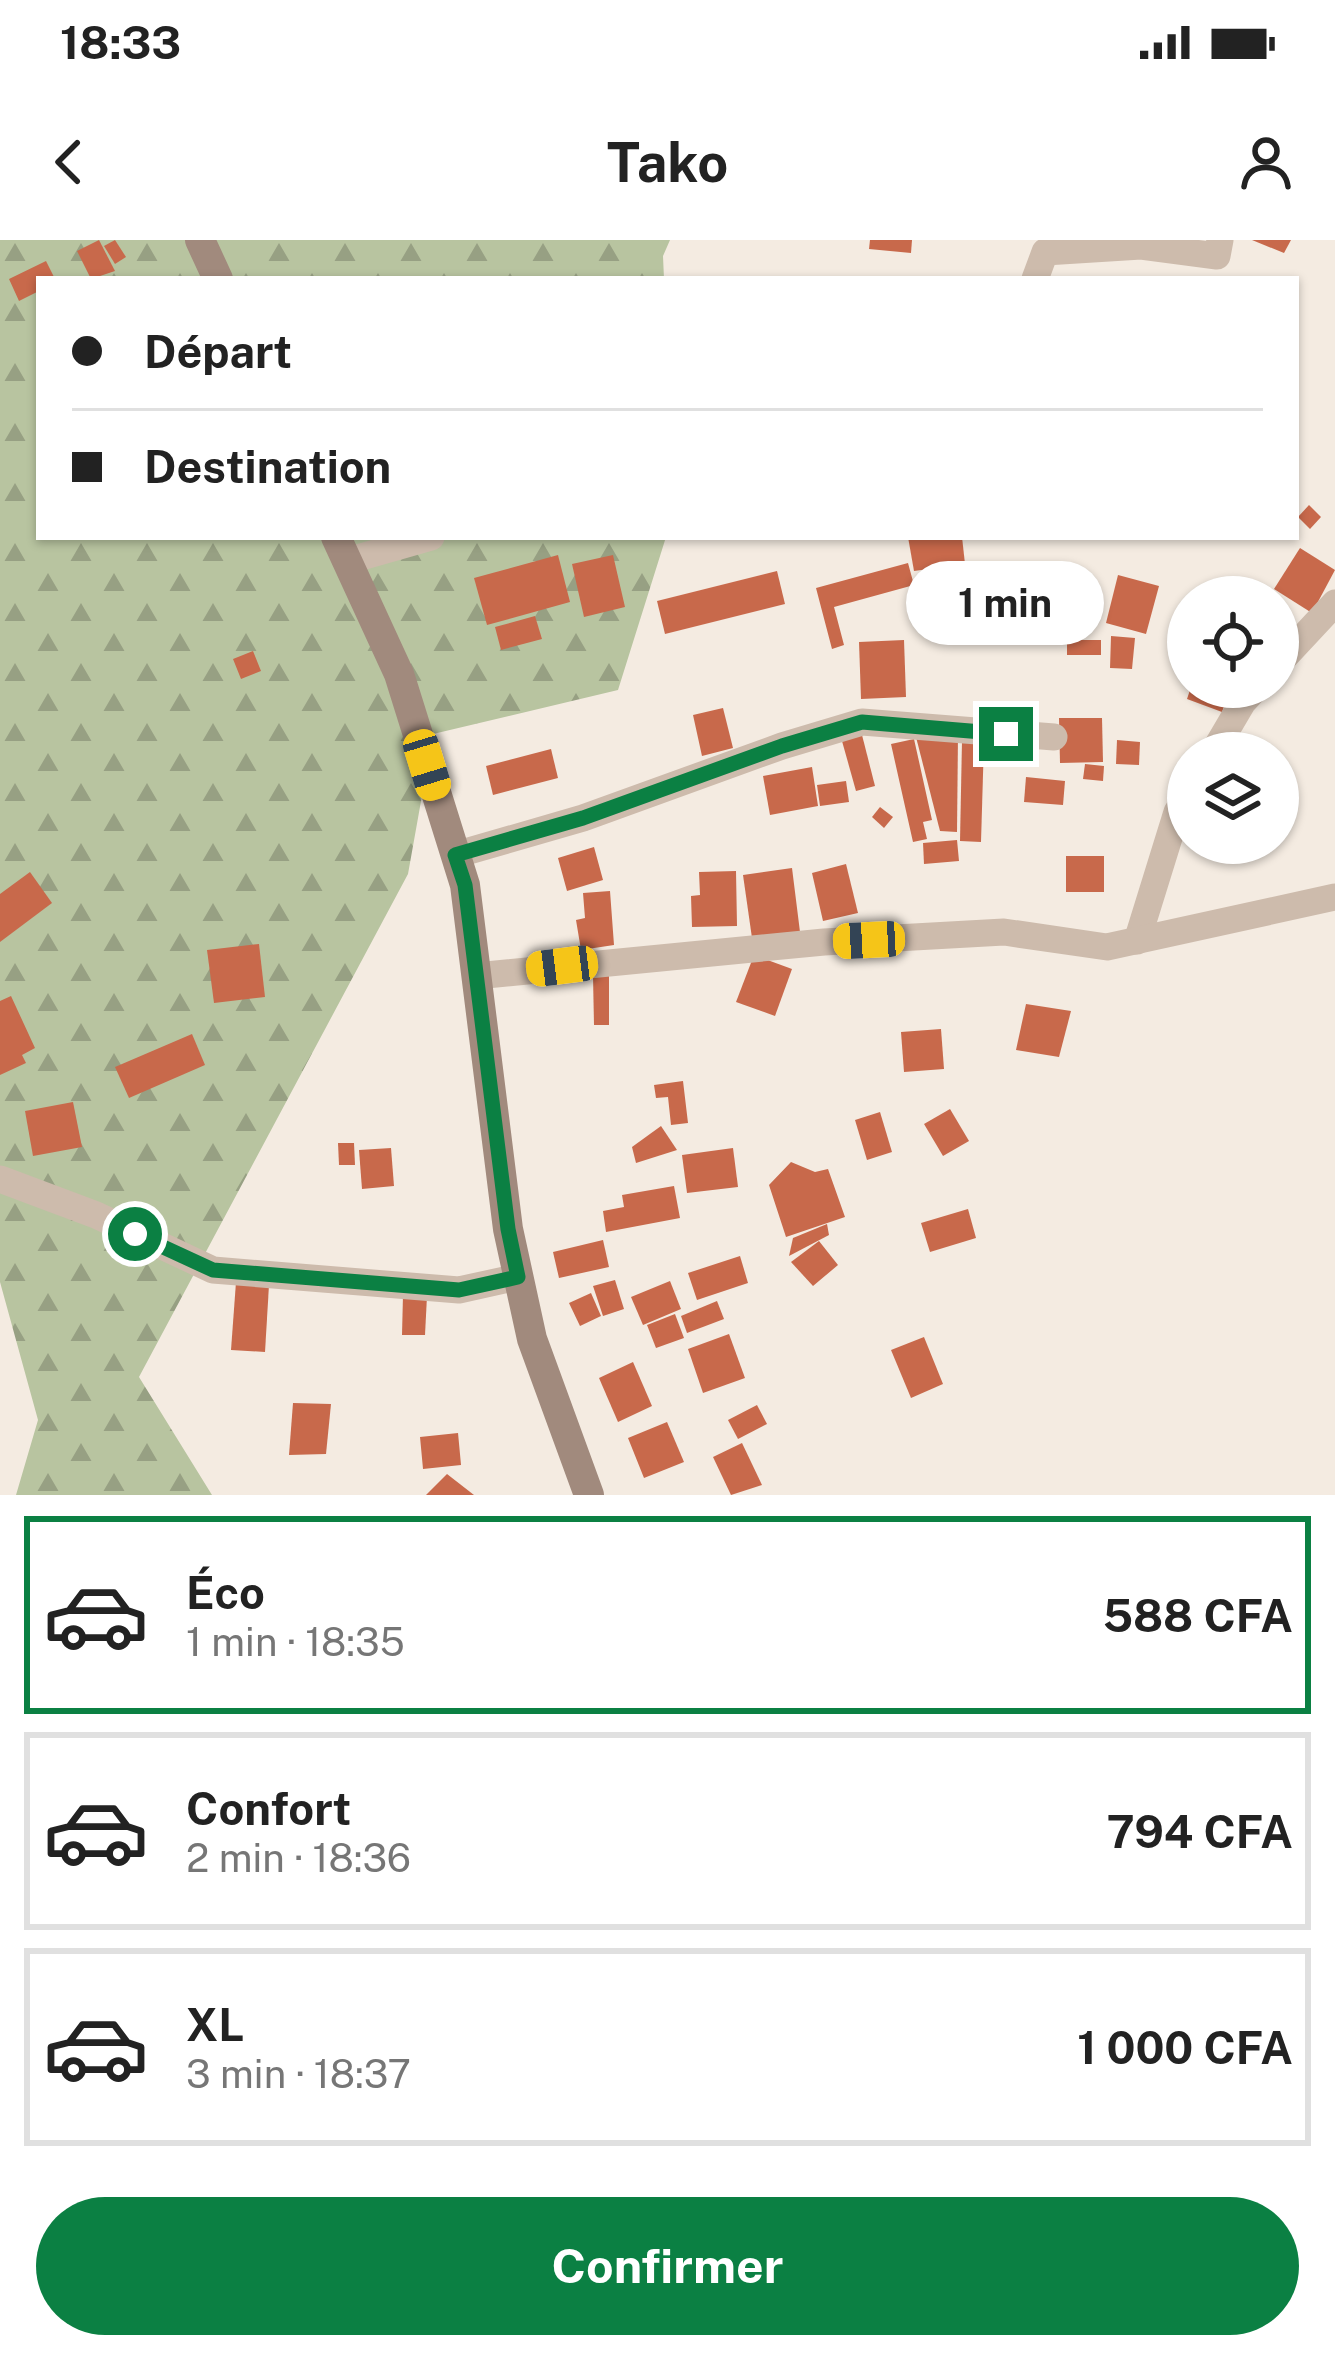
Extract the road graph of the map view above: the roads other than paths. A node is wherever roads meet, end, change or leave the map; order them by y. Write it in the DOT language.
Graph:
graph roads {
  1 [pos="200,240"];
  2 [pos="1220,240"];
  3 [pos="217,276"];
  4 [pos="1036,276"];
  5 [pos="409,540"];
  6 [pos="342,549"];
  7 [pos="1335,603"];
  8 [pos="1299,642"];
  9 [pos="1054,737"];
  10 [pos="1167,844"];
  11 [pos="455,855"];
  12 [pos="1335,897"];
  13 [pos="1137,940"];
  14 [pos="476,976"];
  15 [pos="0,1179"];
  16 [pos="518,1277"];
  17 [pos="582,1491"];
  1 -- 3 [label="street"];
  2 -- 4 [label="street"];
  5 -- 6 [label="street"];
  6 -- 11 [label="street"];
  7 -- 8 [label="street"];
  9 -- 11 [label="street"];
  10 -- 13 [label="street"];
  11 -- 14 [label="street"];
  12 -- 13 [label="street"];
  13 -- 14 [label="street"];
  14 -- 16 [label="street"];
  15 -- 16 [label="street"];
  16 -- 17 [label="street"];
}
